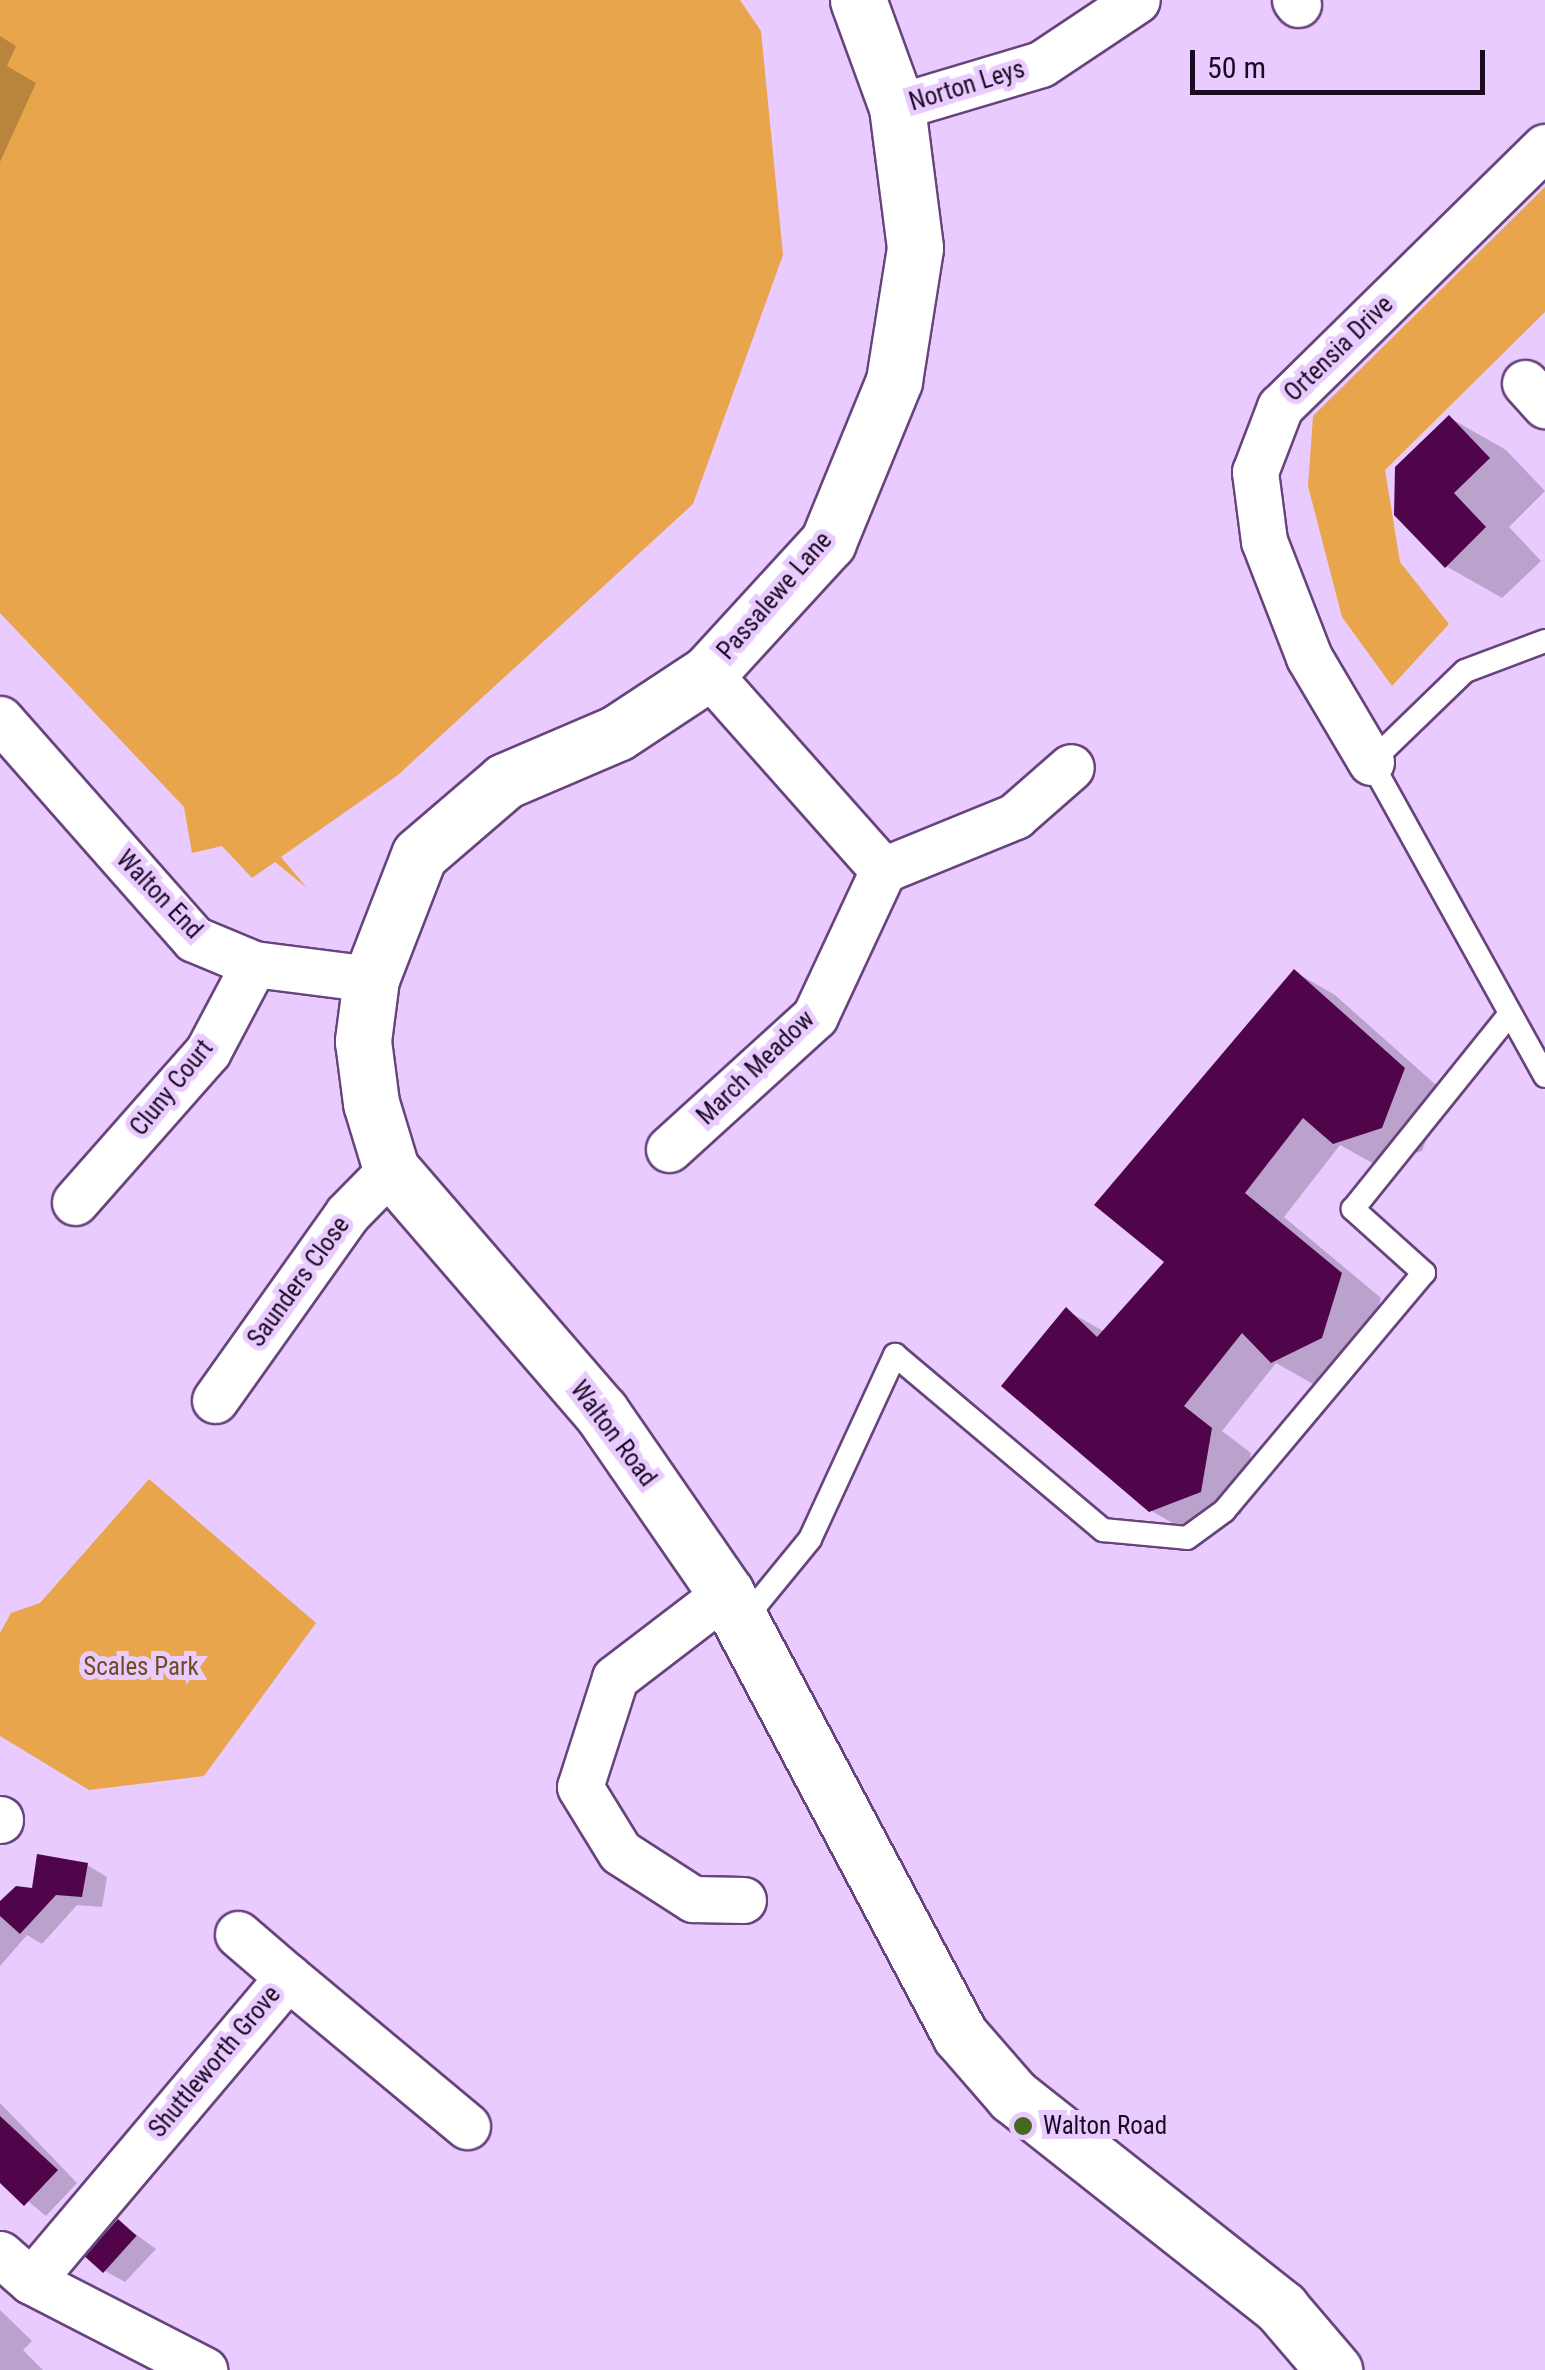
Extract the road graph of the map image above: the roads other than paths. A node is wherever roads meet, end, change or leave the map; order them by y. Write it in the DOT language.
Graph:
graph roads {
  1 [pos="858,0"];
  2 [pos="1137,0"];
  3 [pos="897,107"];
  4 [pos="1545,147"];
  5 [pos="1545,641"];
  6 [pos="708,673"];
  7 [pos="0,719"];
  8 [pos="1371,762"];
  9 [pos="1072,767"];
  10 [pos="883,870"];
  11 [pos="254,964"];
  12 [pos="370,979"];
  13 [pos="1510,1014"];
  14 [pos="1545,1076"];
  15 [pos="669,1150"];
  16 [pos="391,1169"];
  17 [pos="76,1202"];
  18 [pos="215,1400"];
  19 [pos="734,1607"];
  20 [pos="743,1900"];
  21 [pos="238,1934"];
  22 [pos="288,1976"];
  23 [pos="467,2126"];
  24 [pos="16,2267"];
  25 [pos="204,2370"];
  26 [pos="1334,2370"];
  1 -- 3 [label="street, Passalewe Lane"];
  2 -- 3 [label="street, Norton Leys"];
  3 -- 6 [label="street, Passalewe Lane"];
  4 -- 8 [label="street, Ortensia Drive"];
  5 -- 8 [label="lane"];
  6 -- 10 [label="street"];
  6 -- 12 [label="street, Passalewe Lane"];
  7 -- 11 [label="street, Walton End"];
  8 -- 13 [label="lane"];
  9 -- 10 [label="street"];
  10 -- 15 [label="street, March Meadow"];
  11 -- 12 [label="street, Walton End"];
  11 -- 17 [label="street, Cluny Court"];
  12 -- 16 [label="street, Walton Road"];
  13 -- 14 [label="lane"];
  13 -- 19 [label="lane"];
  16 -- 18 [label="street, Saunders Close"];
  16 -- 19 [label="street, Walton Road"];
  19 -- 20 [label="street"];
  19 -- 26 [label="street, Walton Road"];
  21 -- 22 [label="street"];
  22 -- 23 [label="street, Shuttleworth Grove"];
  22 -- 24 [label="street, Shuttleworth Grove"];
  24 -- 25 [label="street, Shuttleworth Grove"];
}
